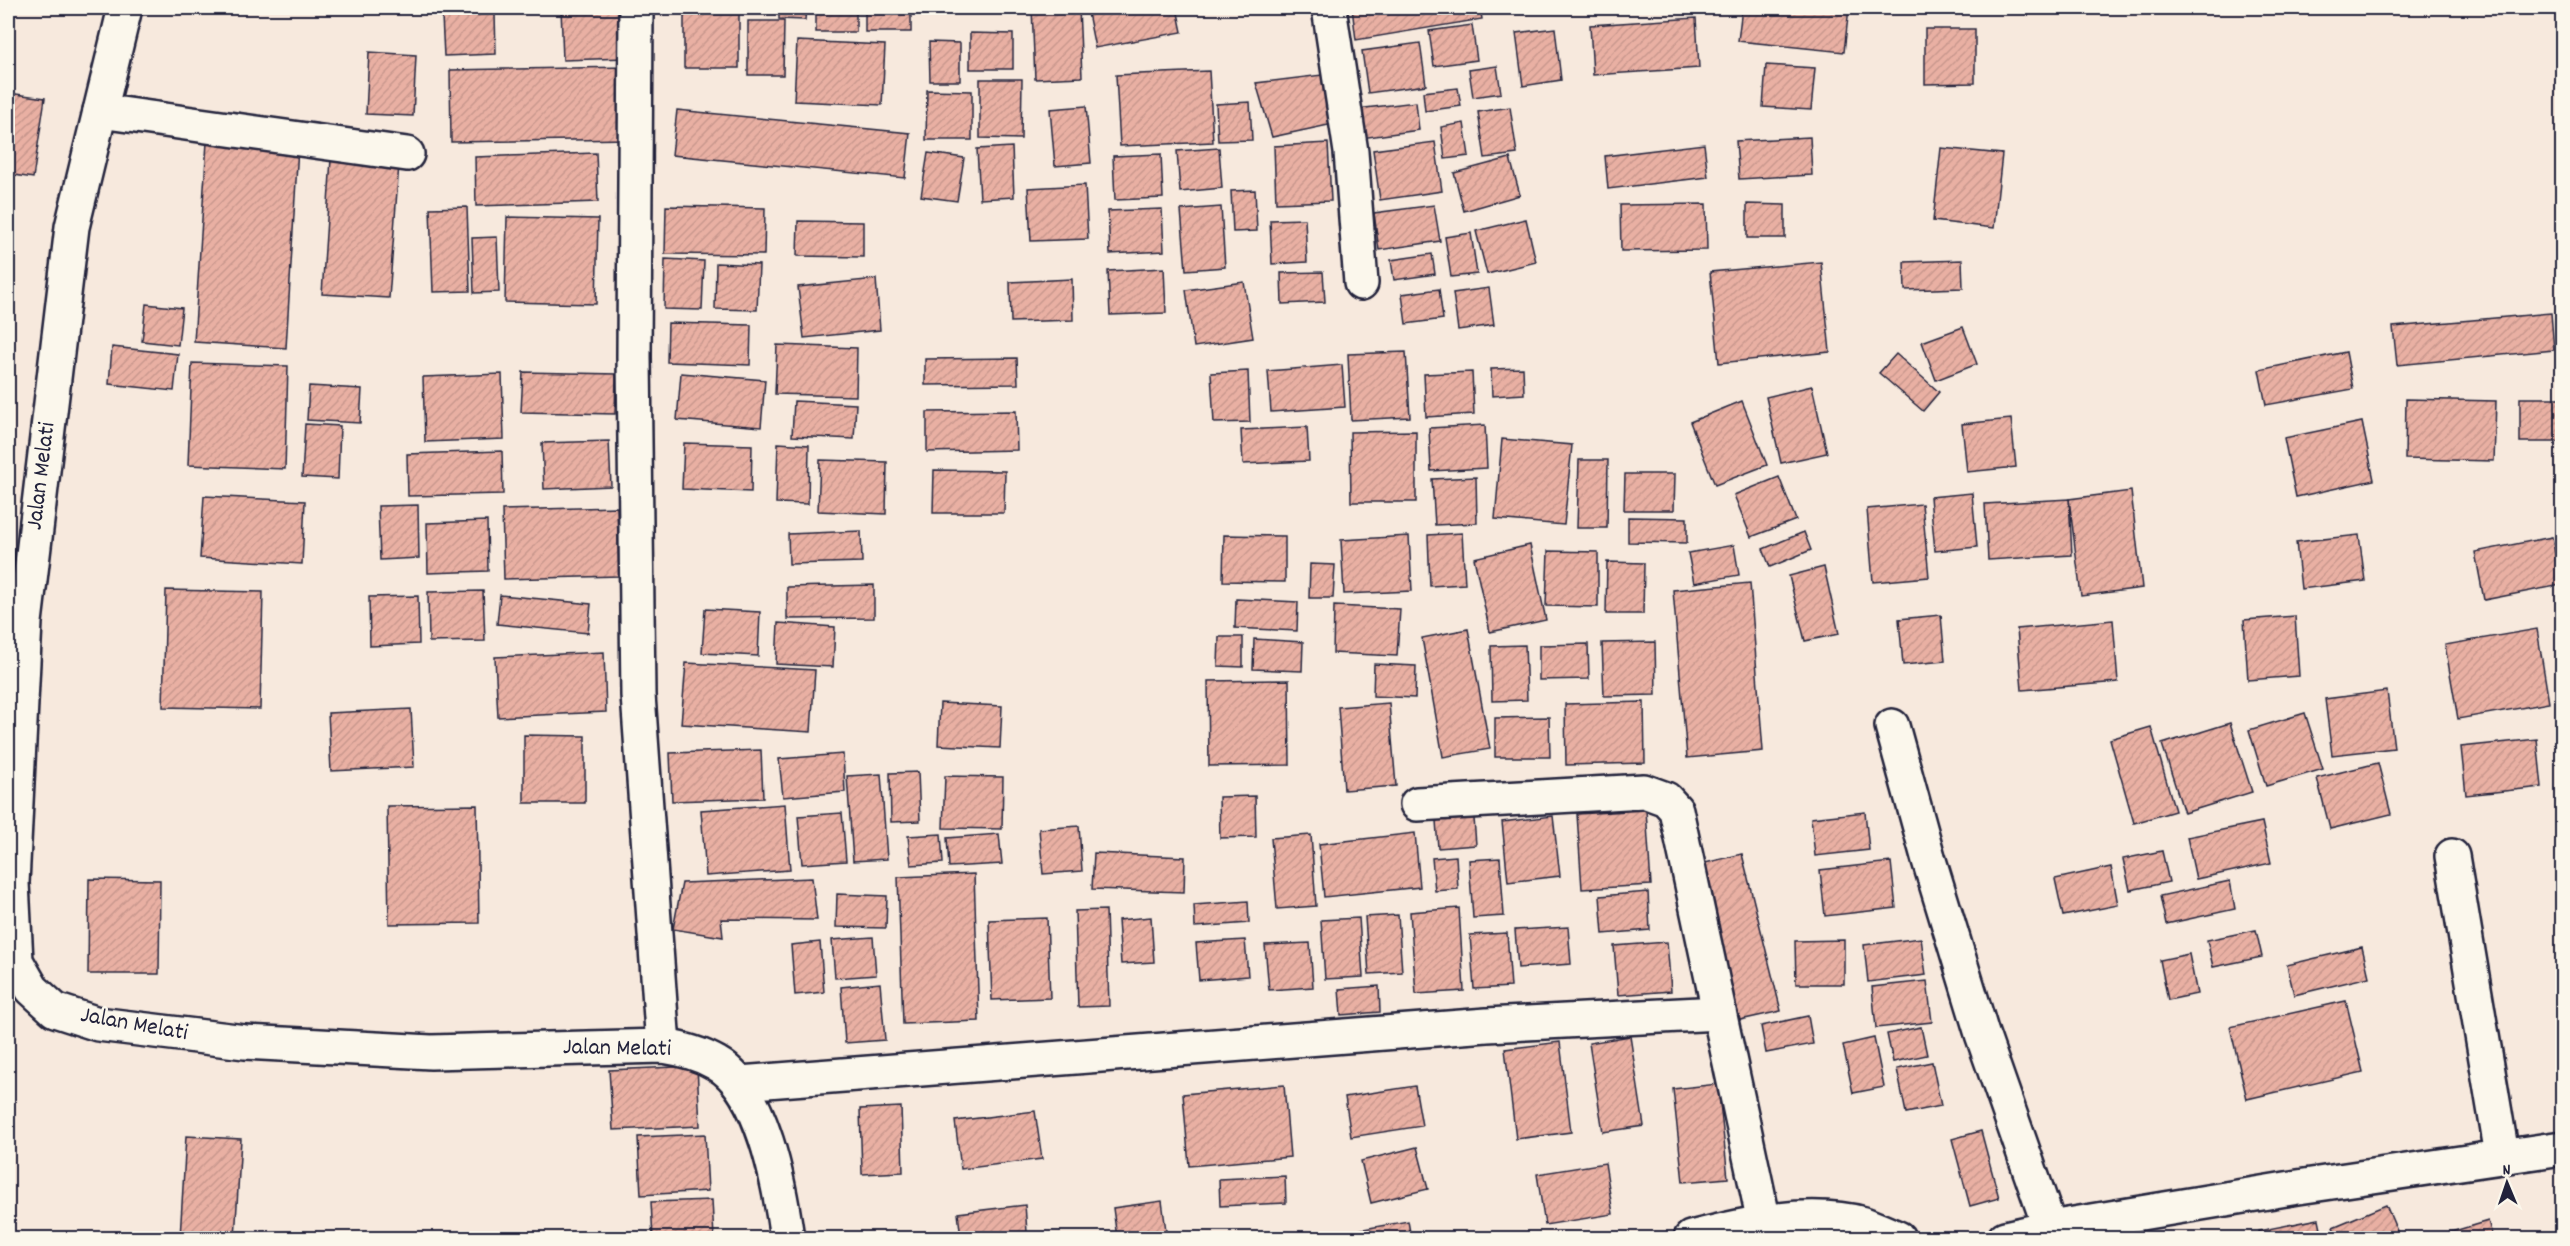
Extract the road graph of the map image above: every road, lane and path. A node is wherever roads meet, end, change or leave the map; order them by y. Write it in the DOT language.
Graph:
graph roads {
  1 [pos="125,8"];
  2 [pos="636,8"];
  3 [pos="1329,8"];
  4 [pos="100,111"];
  5 [pos="407,154"];
  6 [pos="1361,283"];
  7 [pos="1892,726"];
  8 [pos="1417,804"];
  9 [pos="2451,856"];
  10 [pos="12,961"];
  11 [pos="1719,1013"];
  12 [pos="663,1046"];
  13 [pos="740,1083"];
  14 [pos="2562,1148"];
  15 [pos="2502,1155"];
  16 [pos="1764,1222"];
  17 [pos="2050,1228"];
  18 [pos="787,1239"];
  19 [pos="1691,1239"];
  20 [pos="1898,1239"];
  21 [pos="2005,1239"];
  1 -- 4 [label="street, Jalan Melati"];
  2 -- 12 [label="street"];
  3 -- 6 [label="street"];
  4 -- 5 [label="street"];
  4 -- 10 [label="street, Jalan Melati"];
  7 -- 17 [label="street"];
  8 -- 11 [label="street"];
  9 -- 15 [label="street"];
  10 -- 12 [label="street, Jalan Melati"];
  11 -- 13 [label="street"];
  11 -- 16 [label="street"];
  12 -- 13 [label="street, Jalan Melati"];
  13 -- 18 [label="street, Jalan Melati"];
  14 -- 15 [label="street"];
  15 -- 17 [label="street"];
  16 -- 19 [label="street"];
  16 -- 20 [label="street"];
  17 -- 21 [label="street"];
}
